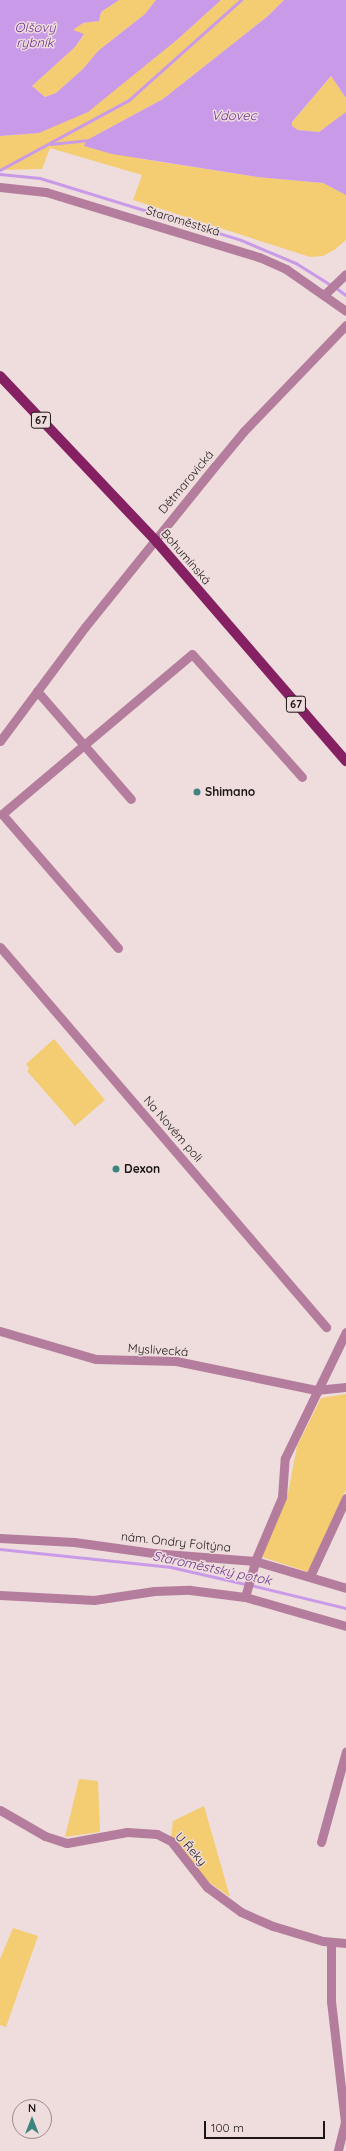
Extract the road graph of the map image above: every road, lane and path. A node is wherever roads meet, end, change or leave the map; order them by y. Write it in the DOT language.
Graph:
graph roads {
  1 [pos="0,187"];
  2 [pos="346,274"];
  3 [pos="327,292"];
  4 [pos="346,311"];
  5 [pos="346,325"];
  6 [pos="0,376"];
  7 [pos="156,541"];
  8 [pos="37,691"];
  9 [pos="0,742"];
  10 [pos="84,745"];
  11 [pos="346,761"];
  12 [pos="302,777"];
  13 [pos="131,799"];
  14 [pos="0,947"];
  15 [pos="118,948"];
  16 [pos="326,1327"];
  17 [pos="0,1331"];
  18 [pos="346,1332"];
  19 [pos="346,1387"];
  20 [pos="316,1390"];
  21 [pos="346,1498"];
  22 [pos="0,1538"];
  23 [pos="255,1561"];
  24 [pos="310,1576"];
  25 [pos="346,1588"];
  26 [pos="247,1590"];
  27 [pos="0,1595"];
  28 [pos="346,1626"];
  29 [pos="346,1751"];
  30 [pos="0,1810"];
  31 [pos="320,1842"];
  32 [pos="331,1942"];
  33 [pos="346,1943"];
  34 [pos="338,2151"];
  1 -- 3 [label="street, Staroměstská"];
  2 -- 3 [label="street"];
  3 -- 4 [label="street, Staroměstská"];
  5 -- 7 [label="street, Dětmarovická"];
  6 -- 7 [label="main road, Bohumínská / 67"];
  7 -- 8 [label="street, Dětmarovická"];
  7 -- 11 [label="main road, Bohumínská / 67"];
  8 -- 9 [label="street, Dětmarovická"];
  8 -- 10 [label="street"];
  10 -- 12 [label="street"];
  10 -- 13 [label="street"];
  10 -- 15 [label="street"];
  14 -- 16 [label="street, Na Novém poli"];
  17 -- 20 [label="street, Myslivecká"];
  18 -- 20 [label="street"];
  19 -- 20 [label="street, Myslivecká"];
  20 -- 23 [label="street"];
  21 -- 24 [label="street"];
  22 -- 23 [label="street, nám. Ondry Foltýna"];
  23 -- 24 [label="street, nám. Ondry Foltýna"];
  23 -- 26 [label="street"];
  24 -- 25 [label="street, nám. Ondry Foltýna"];
  26 -- 27 [label="street"];
  26 -- 28 [label="street"];
  29 -- 31 [label="street"];
  30 -- 32 [label="street, U Řeky"];
  32 -- 33 [label="street, U Řeky"];
  32 -- 34 [label="street"];
}
